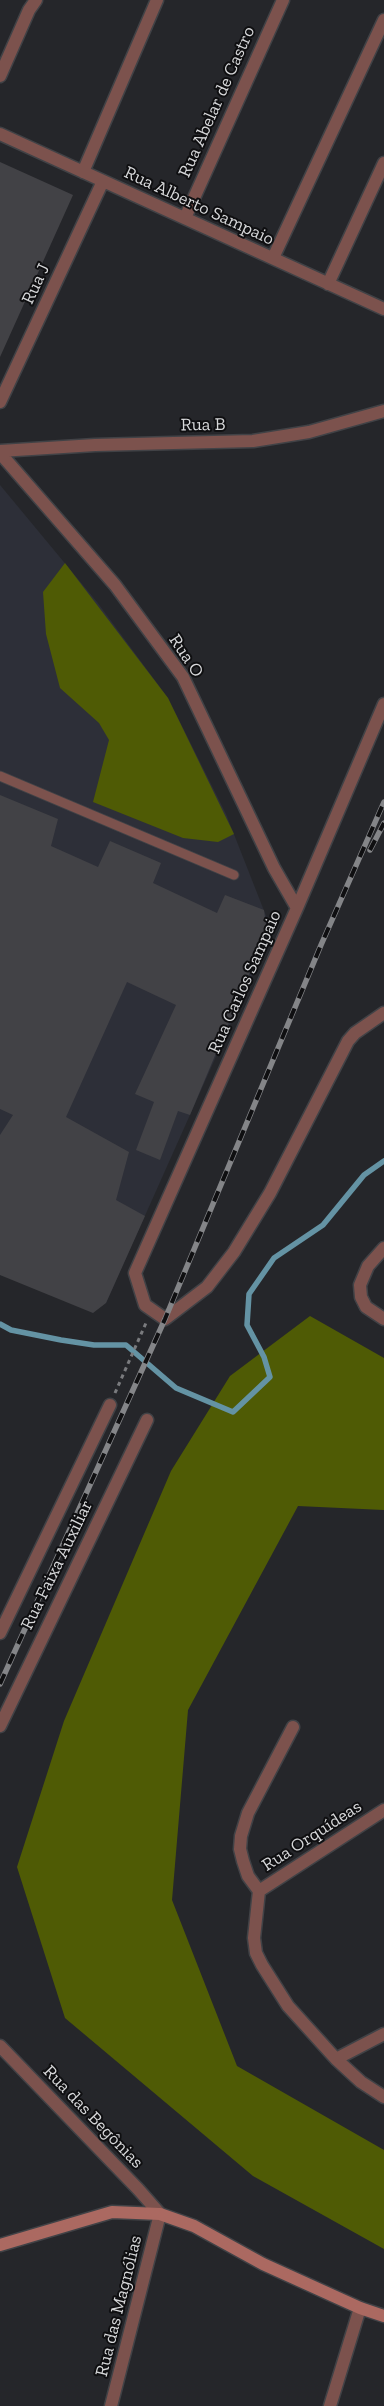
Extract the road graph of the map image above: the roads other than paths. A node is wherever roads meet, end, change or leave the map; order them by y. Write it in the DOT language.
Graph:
graph roads {
  1 [pos="36,0"];
  2 [pos="157,0"];
  3 [pos="283,0"];
  4 [pos="384,20"];
  5 [pos="0,76"];
  6 [pos="0,134"];
  7 [pos="384,163"];
  8 [pos="83,172"];
  9 [pos="103,181"];
  10 [pos="184,218"];
  11 [pos="273,258"];
  12 [pos="328,284"];
  13 [pos="384,309"];
  14 [pos="0,402"];
  15 [pos="384,411"];
  16 [pos="20,450"];
  17 [pos="0,452"];
  18 [pos="384,704"];
  19 [pos="0,776"];
  20 [pos="234,875"];
  21 [pos="297,908"];
  22 [pos="384,1013"];
  23 [pos="384,1248"];
  24 [pos="384,1319"];
  25 [pos="110,1405"];
  26 [pos="147,1420"];
  27 [pos="0,1633"];
  28 [pos="0,1726"];
  29 [pos="293,1728"];
  30 [pos="384,1810"];
  31 [pos="259,1891"];
  32 [pos="384,2034"];
  33 [pos="0,2046"];
  34 [pos="336,2059"];
  35 [pos="384,2097"];
  36 [pos="160,2214"];
  37 [pos="0,2244"];
  38 [pos="360,2308"];
  39 [pos="384,2316"];
  40 [pos="111,2406"];
  41 [pos="330,2406"];
  1 -- 5 [label="street"];
  2 -- 8 [label="street"];
  3 -- 10 [label="street, Rua Abelar de Castro"];
  4 -- 11 [label="street"];
  6 -- 8 [label="street, Rua Alberto Sampaio"];
  7 -- 12 [label="street"];
  8 -- 9 [label="street, Rua Alberto Sampaio"];
  9 -- 10 [label="street, Rua Alberto Sampaio"];
  9 -- 14 [label="street, Rua J"];
  10 -- 11 [label="street, Rua Alberto Sampaio"];
  11 -- 12 [label="street, Rua Alberto Sampaio"];
  12 -- 13 [label="street, Rua Alberto Sampaio"];
  15 -- 16 [label="street, Rua B"];
  16 -- 17 [label="street, Rua O"];
  17 -- 21 [label="street, Rua O"];
  18 -- 21 [label="street, Rua Carlos Sampaio"];
  19 -- 20 [label="lane"];
  21 -- 22 [label="street, Rua Carlos Sampaio"];
  23 -- 24 [label="street"];
  25 -- 27 [label="street"];
  26 -- 28 [label="street, Rua Faixa Auxiliar"];
  29 -- 31 [label="street"];
  30 -- 31 [label="street, Rua Orquídeas"];
  31 -- 34 [label="street"];
  32 -- 34 [label="street"];
  33 -- 36 [label="street, Rua das Begônias"];
  34 -- 35 [label="street"];
  36 -- 37 [label="main road"];
  36 -- 38 [label="main road"];
  36 -- 40 [label="street, Rua das Magnólias"];
  38 -- 39 [label="main road"];
  38 -- 41 [label="street"];
}
